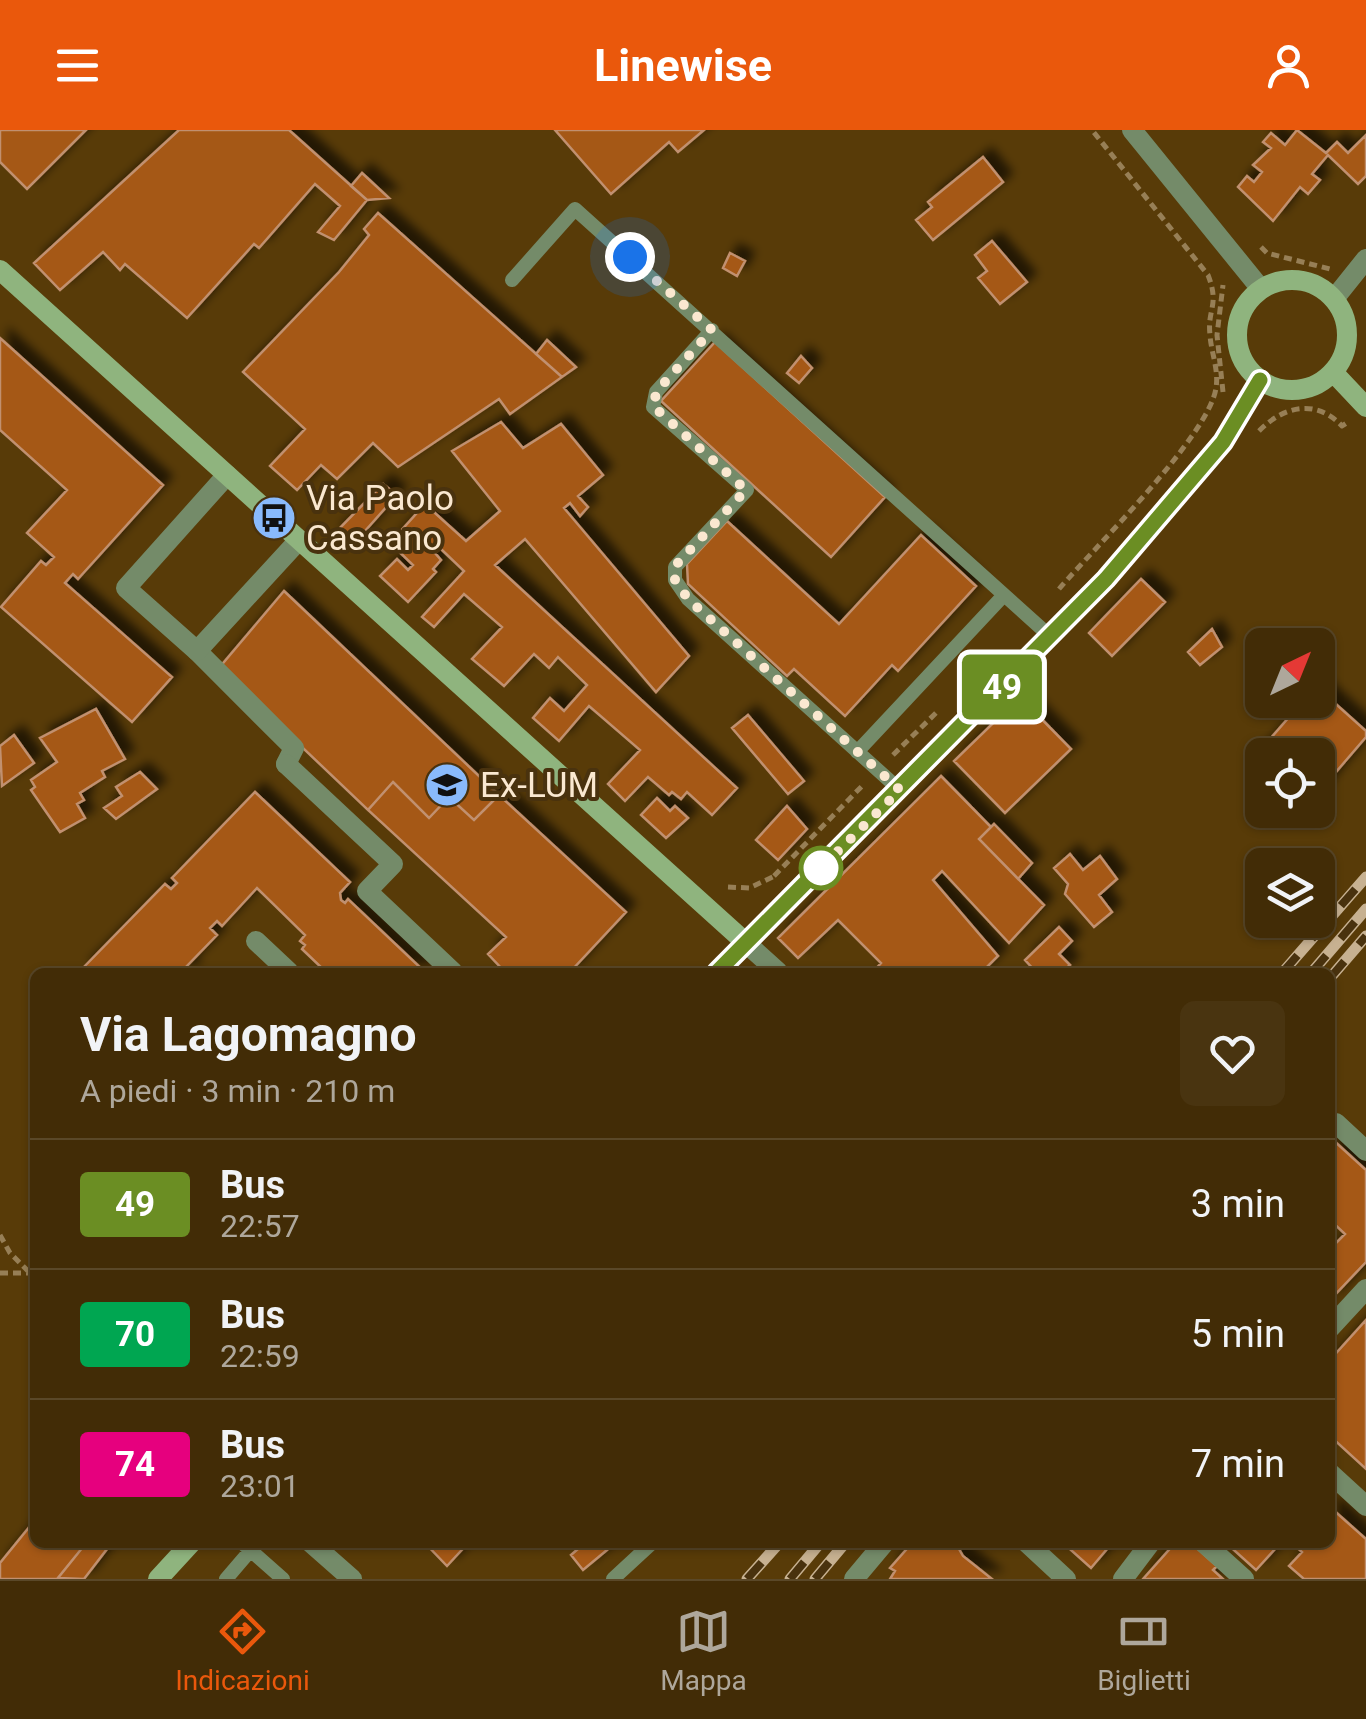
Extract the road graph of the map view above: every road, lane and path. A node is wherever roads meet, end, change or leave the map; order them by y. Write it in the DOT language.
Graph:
graph roads {
  1 [pos="1092,130"];
  2 [pos="1132,130"];
  3 [pos="1256,242"];
  4 [pos="1366,259"];
  5 [pos="1340,267"];
  6 [pos="0,270"];
  7 [pos="512,280"];
  8 [pos="1261,289"];
  9 [pos="1334,299"];
  10 [pos="712,330"];
  11 [pos="1218,335"];
  12 [pos="1332,372"];
  13 [pos="1260,380"];
  14 [pos="1223,392"];
  15 [pos="1366,407"];
  16 [pos="1269,422"];
  17 [pos="1342,426"];
  18 [pos="227,475"];
  19 [pos="299,540"];
  20 [pos="1004,595"];
  21 [pos="1032,620"];
  22 [pos="1052,638"];
  23 [pos="196,651"];
  24 [pos="945,704"];
  25 [pos="857,752"];
  26 [pos="878,769"];
  27 [pos="900,790"];
  28 [pos="728,887"];
  29 [pos="256,941"];
  30 [pos="745,942"];
  31 [pos="285,968"];
  32 [pos="449,968"];
  33 [pos="721,968"];
  34 [pos="774,968"];
  35 [pos="1336,1123"];
  36 [pos="1366,1151"];
  37 [pos="0,1235"];
  38 [pos="0,1273"];
  39 [pos="30,1273"];
  40 [pos="30,1276"];
  41 [pos="1366,1289"];
  42 [pos="1335,1323"];
  43 [pos="1335,1478"];
  44 [pos="1366,1506"];
  45 [pos="186,1548"];
  46 [pos="245,1548"];
  47 [pos="248,1548"];
  48 [pos="317,1548"];
  49 [pos="647,1548"];
  50 [pos="880,1548"];
  51 [pos="1032,1548"];
  52 [pos="1147,1548"];
  53 [pos="1210,1548"];
  54 [pos="158,1579"];
  55 [pos="226,1579"];
  56 [pos="283,1579"];
  57 [pos="352,1579"];
  58 [pos="613,1579"];
  59 [pos="854,1579"];
  60 [pos="1066,1579"];
  61 [pos="1123,1579"];
  62 [pos="1244,1579"];
  1 -- 21 [label="path"];
  2 -- 8 [label="street"];
  3 -- 5 [label="path"];
  4 -- 9 [label="street"];
  6 -- 18 [label="main road"];
  7 -- 10 [label="lane"];
  8 -- 9 [label="main road"];
  8 -- 13 [label="main road"];
  9 -- 12 [label="main road"];
  10 -- 20 [label="lane"];
  10 -- 25 [label="lane"];
  11 -- 14 [label="path"];
  12 -- 13 [label="main road"];
  12 -- 15 [label="main road"];
  13 -- 22 [label="main road"];
  16 -- 17 [label="path"];
  18 -- 19 [label="main road"];
  18 -- 23 [label="street"];
  19 -- 23 [label="street"];
  19 -- 30 [label="main road"];
  20 -- 21 [label="lane"];
  20 -- 25 [label="lane"];
  21 -- 22 [label="lane"];
  22 -- 27 [label="main road"];
  23 -- 32 [label="street"];
  24 -- 26 [label="path"];
  25 -- 26 [label="lane"];
  26 -- 27 [label="lane"];
  26 -- 28 [label="path"];
  27 -- 30 [label="main road"];
  29 -- 31 [label="street"];
  30 -- 33 [label="main road"];
  30 -- 34 [label="street"];
  35 -- 36 [label="street"];
  37 -- 39 [label="path"];
  38 -- 40 [label="path"];
  41 -- 42 [label="street"];
  43 -- 44 [label="street"];
  45 -- 54 [label="main road"];
  46 -- 55 [label="lane"];
  47 -- 56 [label="lane"];
  48 -- 57 [label="street"];
  49 -- 58 [label="lane"];
  50 -- 59 [label="street"];
  51 -- 60 [label="street"];
  52 -- 61 [label="street"];
  53 -- 62 [label="street"];
}
